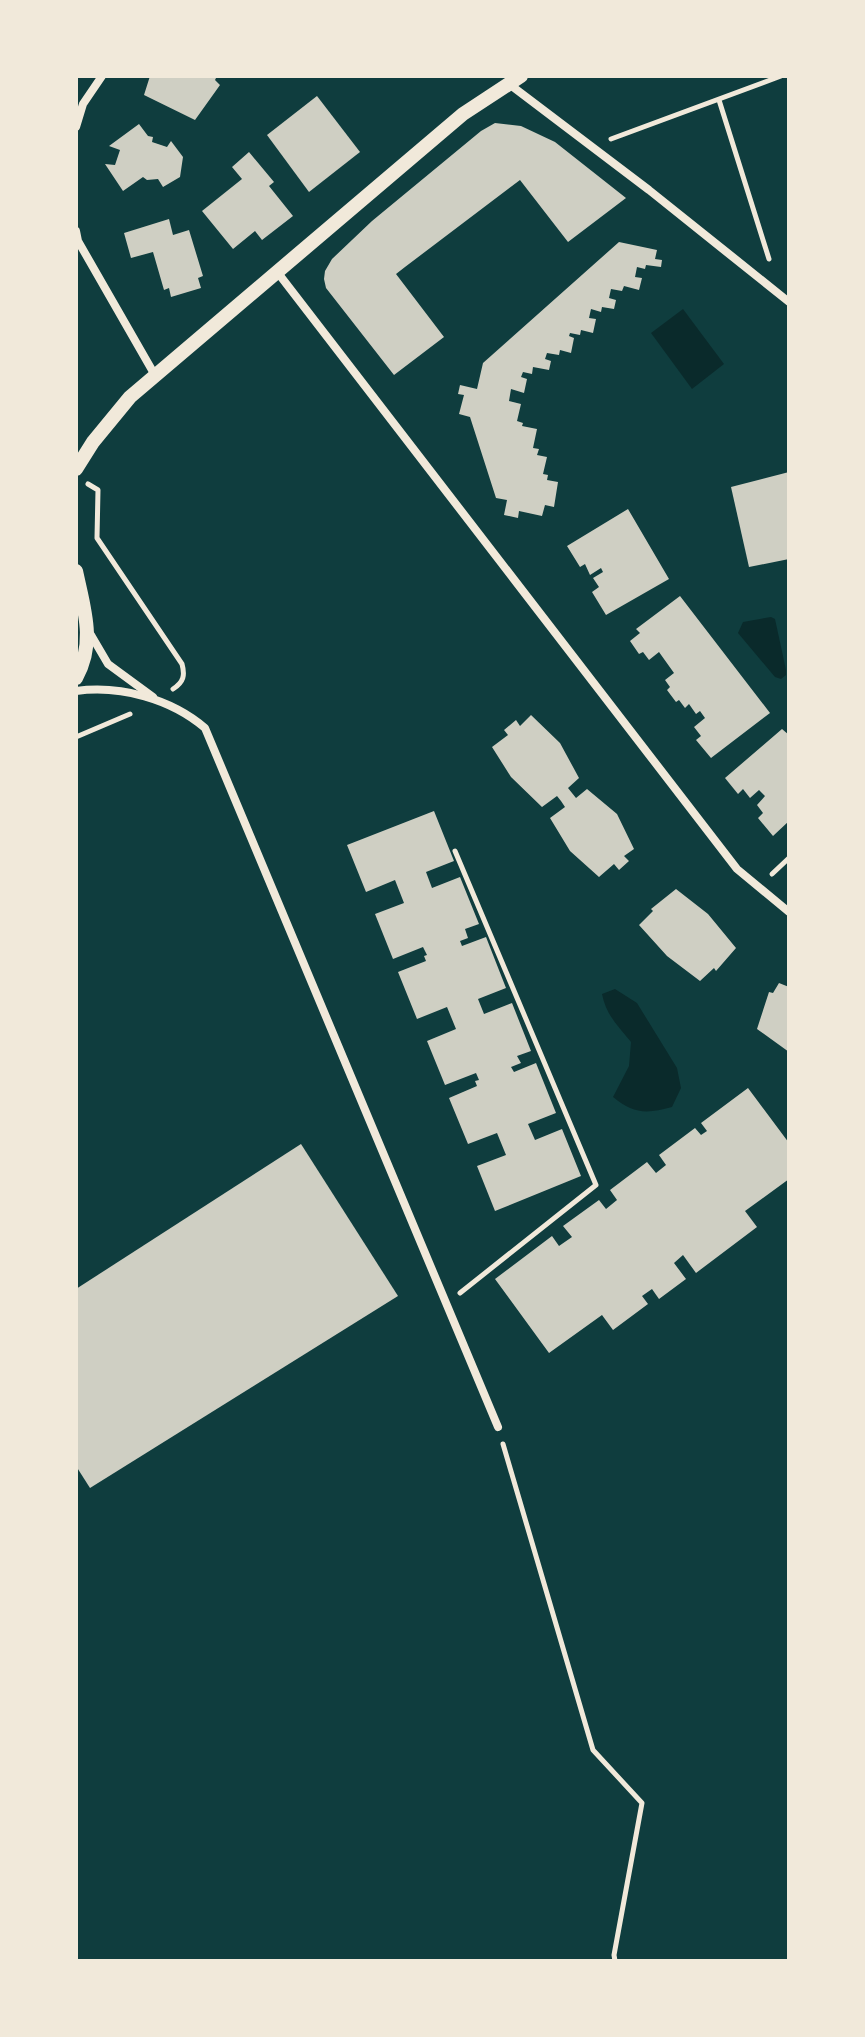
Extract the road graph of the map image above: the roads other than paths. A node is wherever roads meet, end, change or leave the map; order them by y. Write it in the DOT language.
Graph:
graph roads {
  1 [pos="102,76"];
  2 [pos="514,80"];
  3 [pos="76,127"];
  4 [pos="76,231"];
  5 [pos="278,273"];
  6 [pos="789,302"];
  7 [pos="156,377"];
  8 [pos="76,469"];
  9 [pos="76,571"];
  10 [pos="79,596"];
  11 [pos="88,626"];
  12 [pos="76,678"];
  13 [pos="76,691"];
  14 [pos="157,700"];
  15 [pos="789,912"];
  16 [pos="498,1427"];
  1 -- 3 [label="street"];
  2 -- 5 [label="street"];
  2 -- 6 [label="street"];
  4 -- 7 [label="street"];
  5 -- 7 [label="street"];
  5 -- 15 [label="street"];
  7 -- 8 [label="street"];
  9 -- 10 [label="street"];
  10 -- 11 [label="street"];
  11 -- 12 [label="street"];
  11 -- 14 [label="street"];
  13 -- 14 [label="street"];
  14 -- 16 [label="street"];
}
